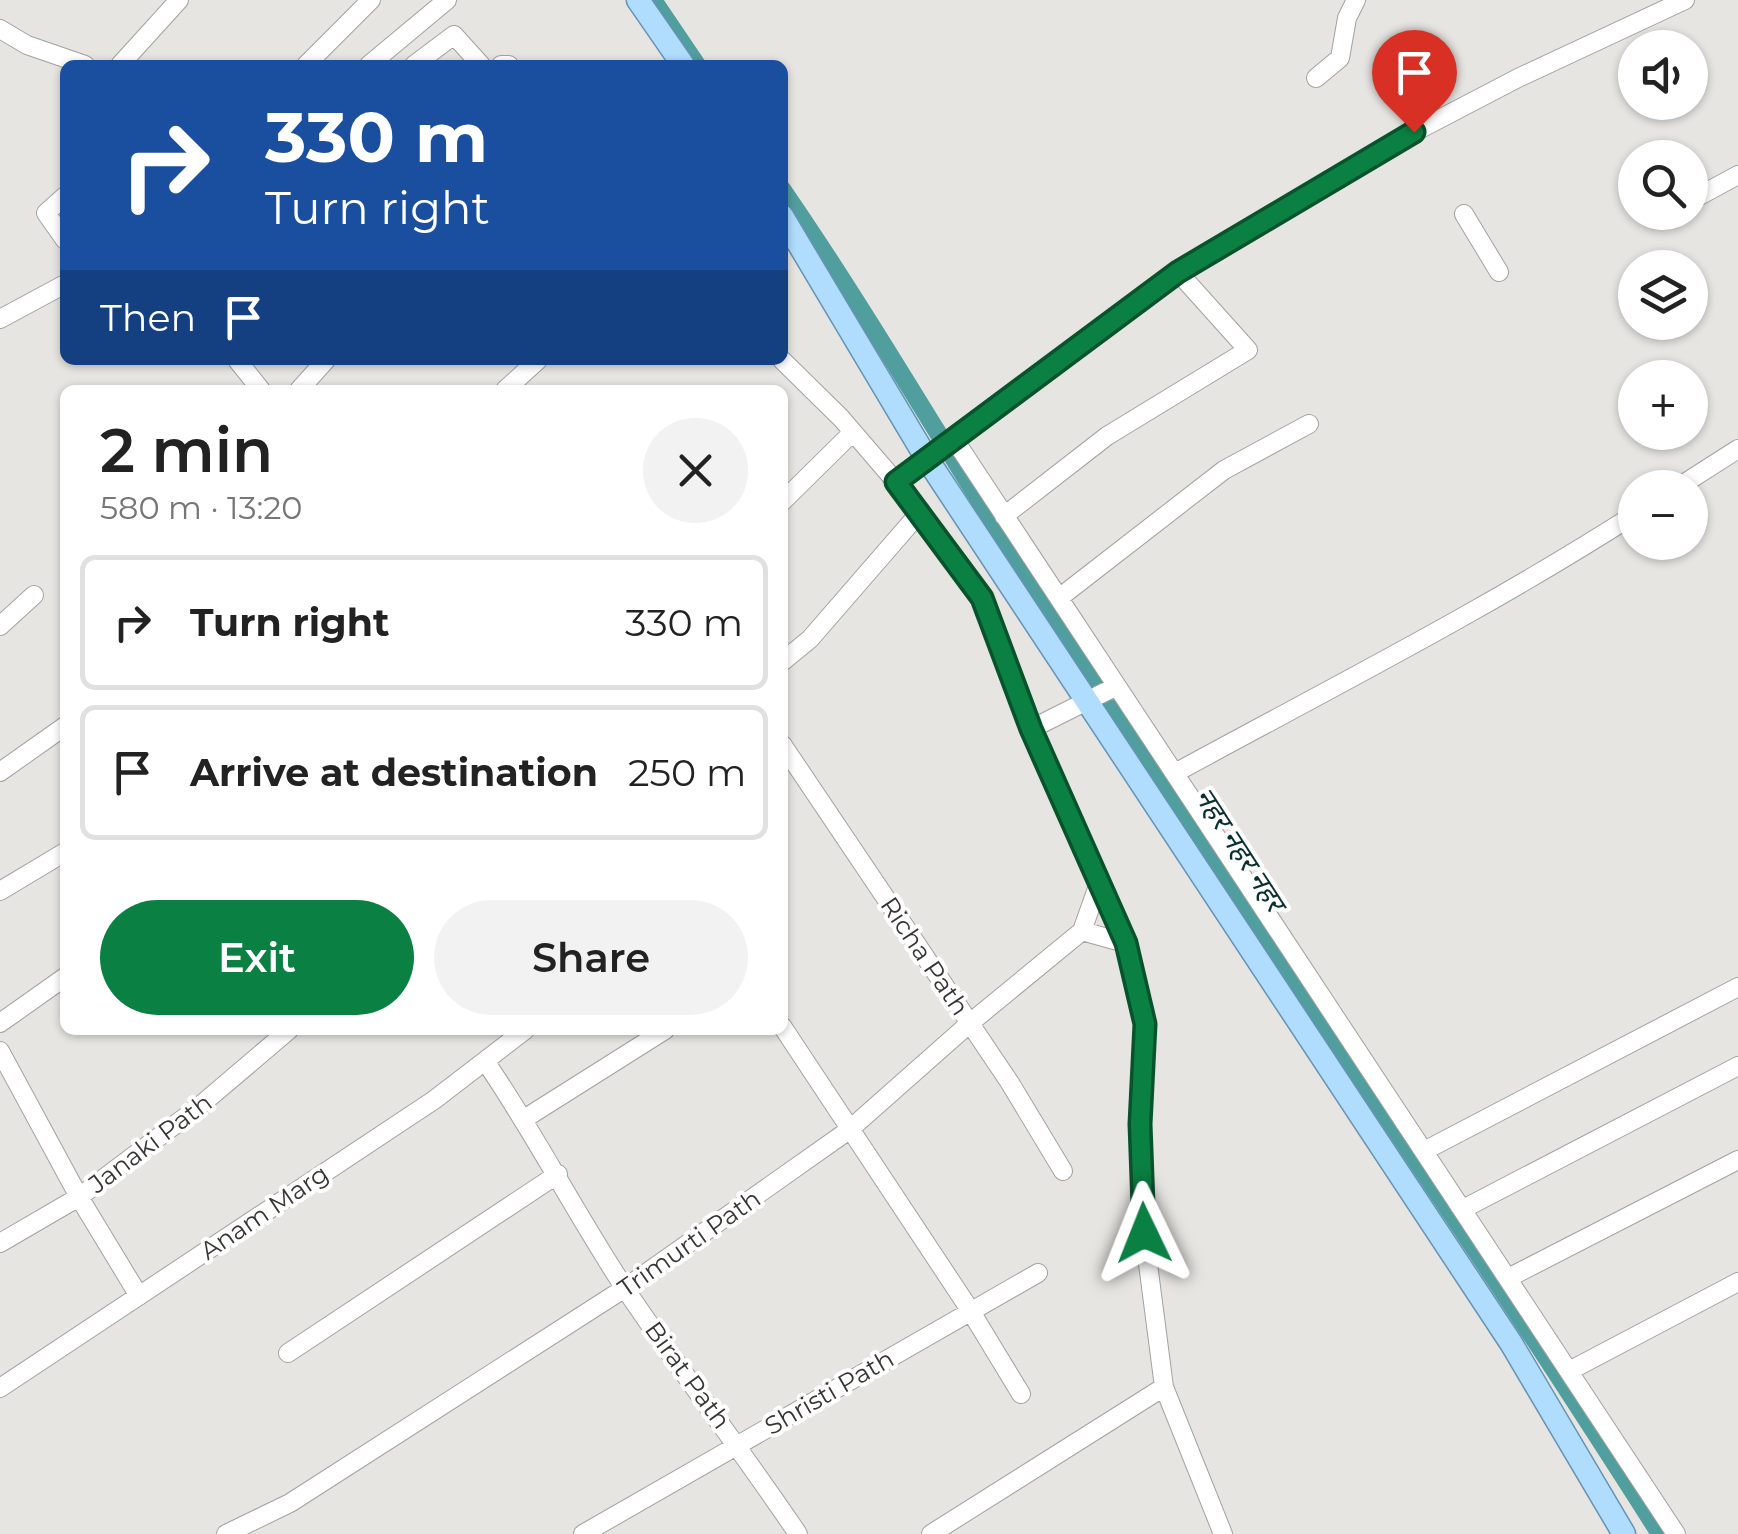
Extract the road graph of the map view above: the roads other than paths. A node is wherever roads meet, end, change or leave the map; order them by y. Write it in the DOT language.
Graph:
graph roads {
  1 [pos="180,0"];
  2 [pos="371,0"];
  3 [pos="447,0"];
  4 [pos="638,0"];
  5 [pos="1356,0"];
  6 [pos="1685,0"];
  7 [pos="0,28"];
  8 [pos="70,60"];
  9 [pos="125,60"];
  10 [pos="311,60"];
  11 [pos="375,60"];
  12 [pos="421,60"];
  13 [pos="477,60"];
  14 [pos="679,60"];
  15 [pos="1316,78"];
  16 [pos="1738,175"];
  17 [pos="1708,191"];
  18 [pos="60,200"];
  19 [pos="1464,214"];
  20 [pos="788,225"];
  21 [pos="60,233"];
  22 [pos="1178,272"];
  23 [pos="1499,272"];
  24 [pos="60,287"];
  25 [pos="0,320"];
  26 [pos="241,365"];
  27 [pos="322,365"];
  28 [pos="532,365"];
  29 [pos="787,365"];
  30 [pos="257,385"];
  31 [pos="304,385"];
  32 [pos="510,385"];
  33 [pos="1310,424"];
  34 [pos="853,432"];
  35 [pos="942,448"];
  36 [pos="1738,448"];
  37 [pos="1704,470"];
  38 [pos="896,482"];
  39 [pos="788,496"];
  40 [pos="920,512"];
  41 [pos="1004,516"];
  42 [pos="1618,525"];
  43 [pos="34,596"];
  44 [pos="1059,598"];
  45 [pos="0,626"];
  46 [pos="788,657"];
  47 [pos="1117,686"];
  48 [pos="1086,700"];
  49 [pos="1031,729"];
  50 [pos="60,730"];
  51 [pos="788,753"];
  52 [pos="0,772"];
  53 [pos="1175,773"];
  54 [pos="60,855"];
  55 [pos="1099,884"];
  56 [pos="0,891"];
  57 [pos="1082,931"];
  58 [pos="1126,943"];
  59 [pos="60,981"];
  60 [pos="1738,987"];
  61 [pos="970,1022"];
  62 [pos="0,1023"];
  63 [pos="284,1035"];
  64 [pos="518,1035"];
  65 [pos="657,1035"];
  66 [pos="788,1035"];
  67 [pos="0,1051"];
  68 [pos="485,1062"];
  69 [pos="1738,1066"];
  70 [pos="524,1119"];
  71 [pos="849,1130"];
  72 [pos="1424,1151"];
  73 [pos="1738,1160"];
  74 [pos="1063,1171"];
  75 [pos="558,1174"];
  76 [pos="80,1197"];
  77 [pos="1464,1210"];
  78 [pos="0,1243"];
  79 [pos="1038,1273"];
  80 [pos="1508,1278"];
  81 [pos="1738,1282"];
  82 [pos="625,1288"];
  83 [pos="139,1296"];
  84 [pos="970,1310"];
  85 [pos="288,1353"];
  86 [pos="1569,1371"];
  87 [pos="1164,1386"];
  88 [pos="0,1388"];
  89 [pos="1022,1394"];
  90 [pos="738,1445"];
  91 [pos="226,1534"];
  92 [pos="583,1534"];
  93 [pos="798,1534"];
  94 [pos="930,1534"];
  95 [pos="1224,1534"];
  96 [pos="1624,1534"];
  97 [pos="1676,1534"];
  1 -- 9 [label="street"];
  2 -- 10 [label="street"];
  3 -- 11 [label="street"];
  4 -- 14 [label="main road"];
  5 -- 15 [label="street"];
  6 -- 22 [label="street"];
  7 -- 8 [label="street"];
  12 -- 13 [label="street"];
  16 -- 17 [label="street"];
  18 -- 21 [label="street"];
  19 -- 23 [label="street"];
  20 -- 35 [label="main road"];
  22 -- 35 [label="street"];
  22 -- 41 [label="street"];
  24 -- 25 [label="street"];
  26 -- 30 [label="street"];
  27 -- 31 [label="street"];
  28 -- 32 [label="street"];
  29 -- 34 [label="street"];
  33 -- 44 [label="street"];
  34 -- 38 [label="street"];
  34 -- 39 [label="street"];
  35 -- 38 [label="street"];
  35 -- 41 [label="street"];
  35 -- 48 [label="main road"];
  36 -- 37 [label="street"];
  38 -- 40 [label="street"];
  40 -- 46 [label="street"];
  40 -- 49 [label="street"];
  41 -- 44 [label="street"];
  42 -- 53 [label="street"];
  43 -- 45 [label="street"];
  44 -- 47 [label="street"];
  47 -- 48 [label="street"];
  47 -- 53 [label="street"];
  48 -- 49 [label="street"];
  48 -- 96 [label="main road"];
  49 -- 55 [label="street"];
  50 -- 52 [label="street"];
  51 -- 61 [label="street, Richa Path"];
  53 -- 72 [label="street"];
  54 -- 56 [label="street"];
  55 -- 57 [label="street"];
  55 -- 58 [label="street"];
  57 -- 58 [label="street"];
  57 -- 61 [label="street, Trimurti Path"];
  58 -- 87 [label="street"];
  59 -- 62 [label="street"];
  60 -- 72 [label="street"];
  61 -- 71 [label="street, Trimurti Path"];
  61 -- 74 [label="street, Richa Path"];
  63 -- 76 [label="street, Janaki Path"];
  64 -- 68 [label="street, Anam Marg"];
  65 -- 70 [label="street"];
  66 -- 71 [label="street"];
  67 -- 76 [label="street"];
  68 -- 70 [label="street, Birat Path"];
  68 -- 83 [label="street, Anam Marg"];
  69 -- 77 [label="street"];
  70 -- 75 [label="street, Birat Path"];
  71 -- 82 [label="street, Trimurti Path"];
  71 -- 84 [label="street"];
  72 -- 77 [label="street"];
  73 -- 80 [label="street"];
  75 -- 82 [label="street, Birat Path"];
  75 -- 85 [label="street"];
  76 -- 78 [label="street, Janaki Path"];
  76 -- 83 [label="street"];
  77 -- 80 [label="street"];
  79 -- 84 [label="street"];
  80 -- 86 [label="street"];
  81 -- 86 [label="street"];
  82 -- 90 [label="street, Birat Path"];
  82 -- 91 [label="street, Trimurti Path"];
  83 -- 88 [label="street, Anam Marg"];
  84 -- 89 [label="street"];
  84 -- 90 [label="street, Shristi Path"];
  86 -- 97 [label="street"];
  87 -- 94 [label="street"];
  87 -- 95 [label="street"];
  90 -- 92 [label="street, Shristi Path"];
  90 -- 93 [label="street, Birat Path"];
}
